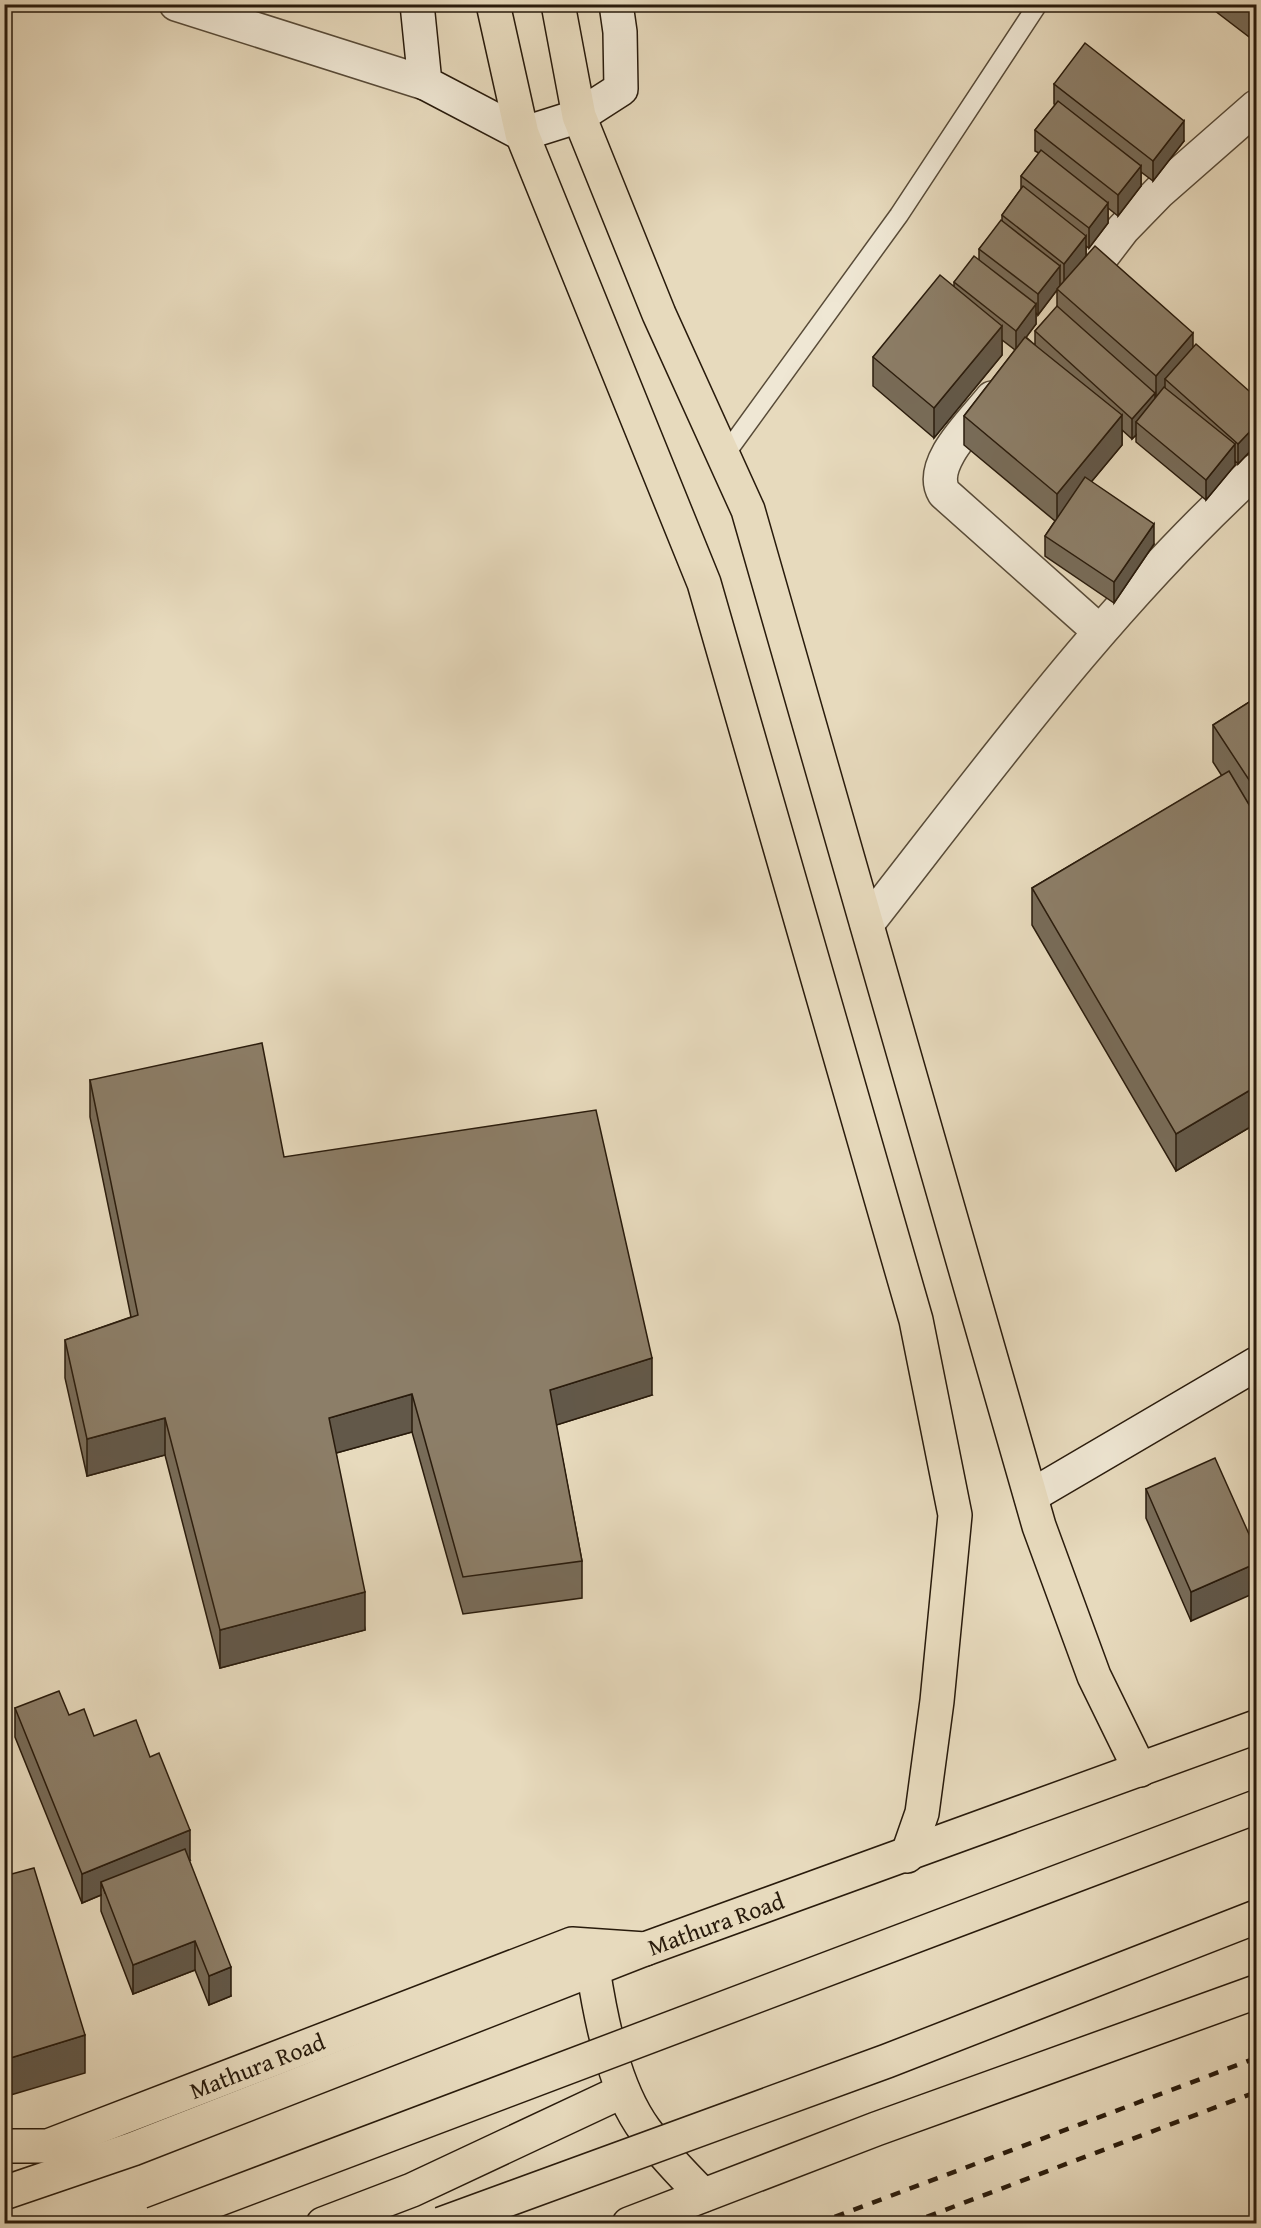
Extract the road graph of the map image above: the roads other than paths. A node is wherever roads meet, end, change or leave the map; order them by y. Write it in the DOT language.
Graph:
graph roads {
  1 [pos="417,4"];
  2 [pos="493,4"];
  3 [pos="558,4"];
  4 [pos="616,4"];
  5 [pos="1038,4"];
  6 [pos="194,8"];
  7 [pos="425,83"];
  8 [pos="1257,107"];
  9 [pos="579,116"];
  10 [pos="522,134"];
  11 [pos="1058,313"];
  12 [pos="1007,379"];
  13 [pos="724,456"];
  14 [pos="1257,470"];
  15 [pos="1099,631"];
  16 [pos="867,924"];
  17 [pos="1257,1364"];
  18 [pos="1031,1496"];
  19 [pos="1257,1727"];
  20 [pos="1140,1770"];
  21 [pos="1257,1807"];
  22 [pos="907,1856"];
  23 [pos="1257,1917"];
  24 [pos="645,1949"];
  25 [pos="593,1969"];
  26 [pos="1257,1992"];
  27 [pos="623,2091"];
  28 [pos="4,2146"];
  29 [pos="4,2193"];
  30 [pos="703,2195"];
  31 [pos="153,2223"];
  32 [pos="323,2223"];
  33 [pos="441,2223"];
  34 [pos="629,2223"];
  1 -- 7 [label="street"];
  2 -- 10 [label="main road"];
  3 -- 9 [label="main road"];
  4 -- 9 [label="street"];
  5 -- 13 [label="lane"];
  6 -- 7 [label="street"];
  7 -- 10 [label="street"];
  8 -- 11 [label="street"];
  9 -- 10 [label="street"];
  9 -- 13 [label="main road"];
  10 -- 22 [label="main road"];
  12 -- 15 [label="street"];
  13 -- 16 [label="main road"];
  14 -- 15 [label="street"];
  15 -- 16 [label="street"];
  16 -- 18 [label="main road"];
  17 -- 18 [label="street"];
  18 -- 20 [label="main road"];
  19 -- 20 [label="main road, Mathura Road"];
  20 -- 22 [label="main road, Mathura Road"];
  21 -- 31 [label="main road, bridge"];
  22 -- 24 [label="main road, Mathura Road"];
  23 -- 33 [label="main road, bridge"];
  24 -- 25 [label="main road"];
  24 -- 28 [label="main road, Mathura Road"];
  25 -- 27 [label="main road"];
  25 -- 29 [label="main road"];
  26 -- 30 [label="main road"];
  27 -- 30 [label="main road"];
  27 -- 32 [label="main road"];
  30 -- 34 [label="main road"];
}
